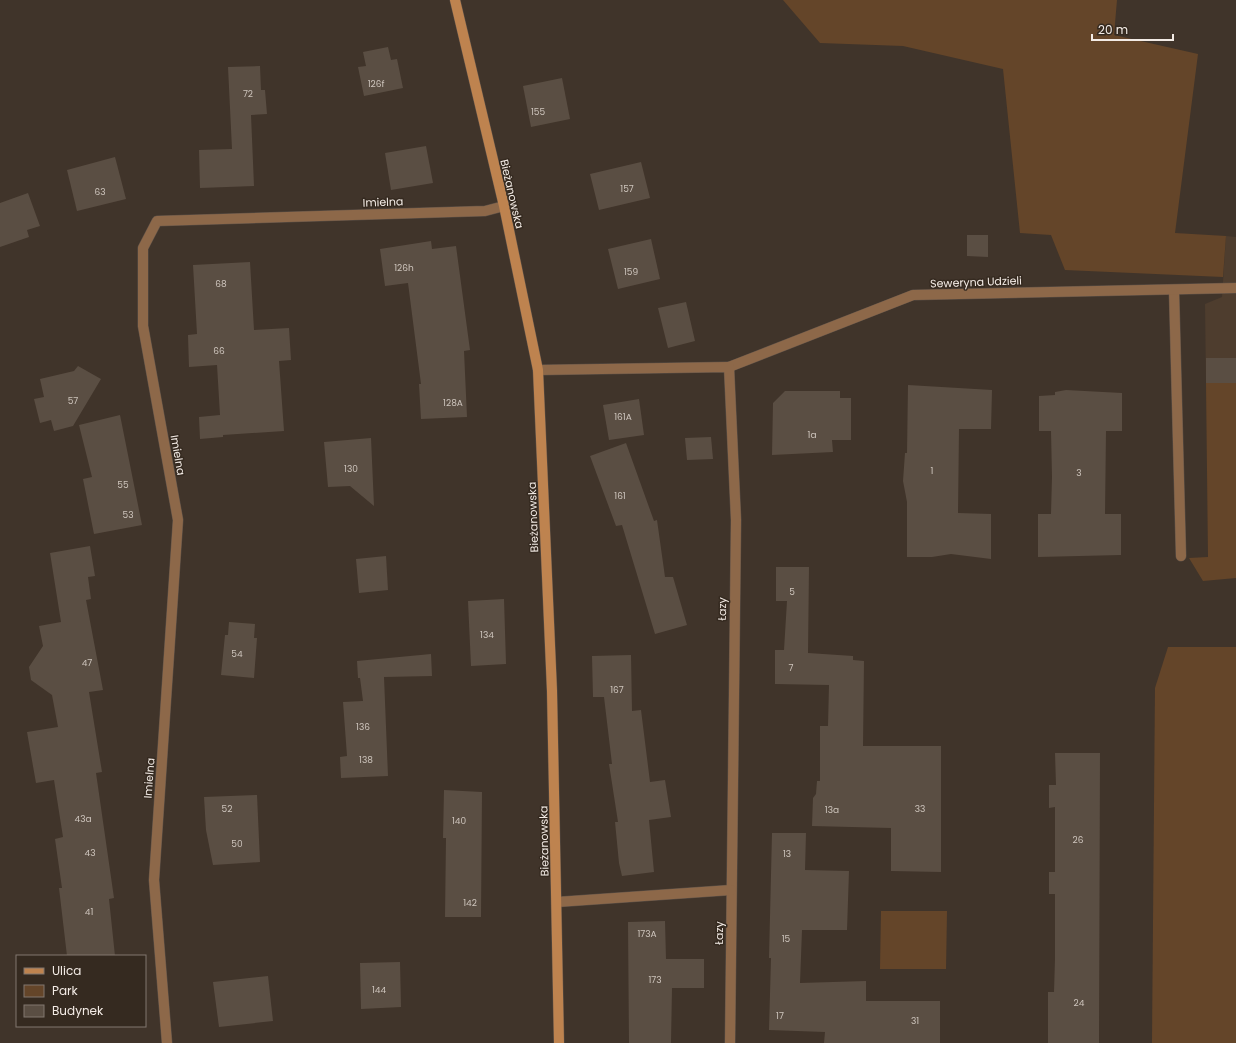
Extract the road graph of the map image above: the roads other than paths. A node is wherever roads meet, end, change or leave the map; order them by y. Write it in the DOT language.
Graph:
graph roads {
  1 [pos="455,0"];
  2 [pos="504,206"];
  3 [pos="1236,288"];
  4 [pos="1174,290"];
  5 [pos="729,366"];
  6 [pos="538,370"];
  7 [pos="1181,556"];
  8 [pos="731,890"];
  9 [pos="557,902"];
  10 [pos="167,1043"];
  11 [pos="559,1043"];
  12 [pos="730,1043"];
  1 -- 2 [label="street, Bieżanowska"];
  2 -- 6 [label="street, Bieżanowska"];
  2 -- 10 [label="street, Imielna"];
  3 -- 4 [label="street, Seweryna Udzieli"];
  4 -- 5 [label="street, Seweryna Udzieli"];
  4 -- 7 [label="street"];
  5 -- 6 [label="street"];
  5 -- 8 [label="street, Łazy"];
  6 -- 9 [label="street, Bieżanowska"];
  8 -- 9 [label="street"];
  8 -- 12 [label="street, Łazy"];
  9 -- 11 [label="street, Bieżanowska"];
}
